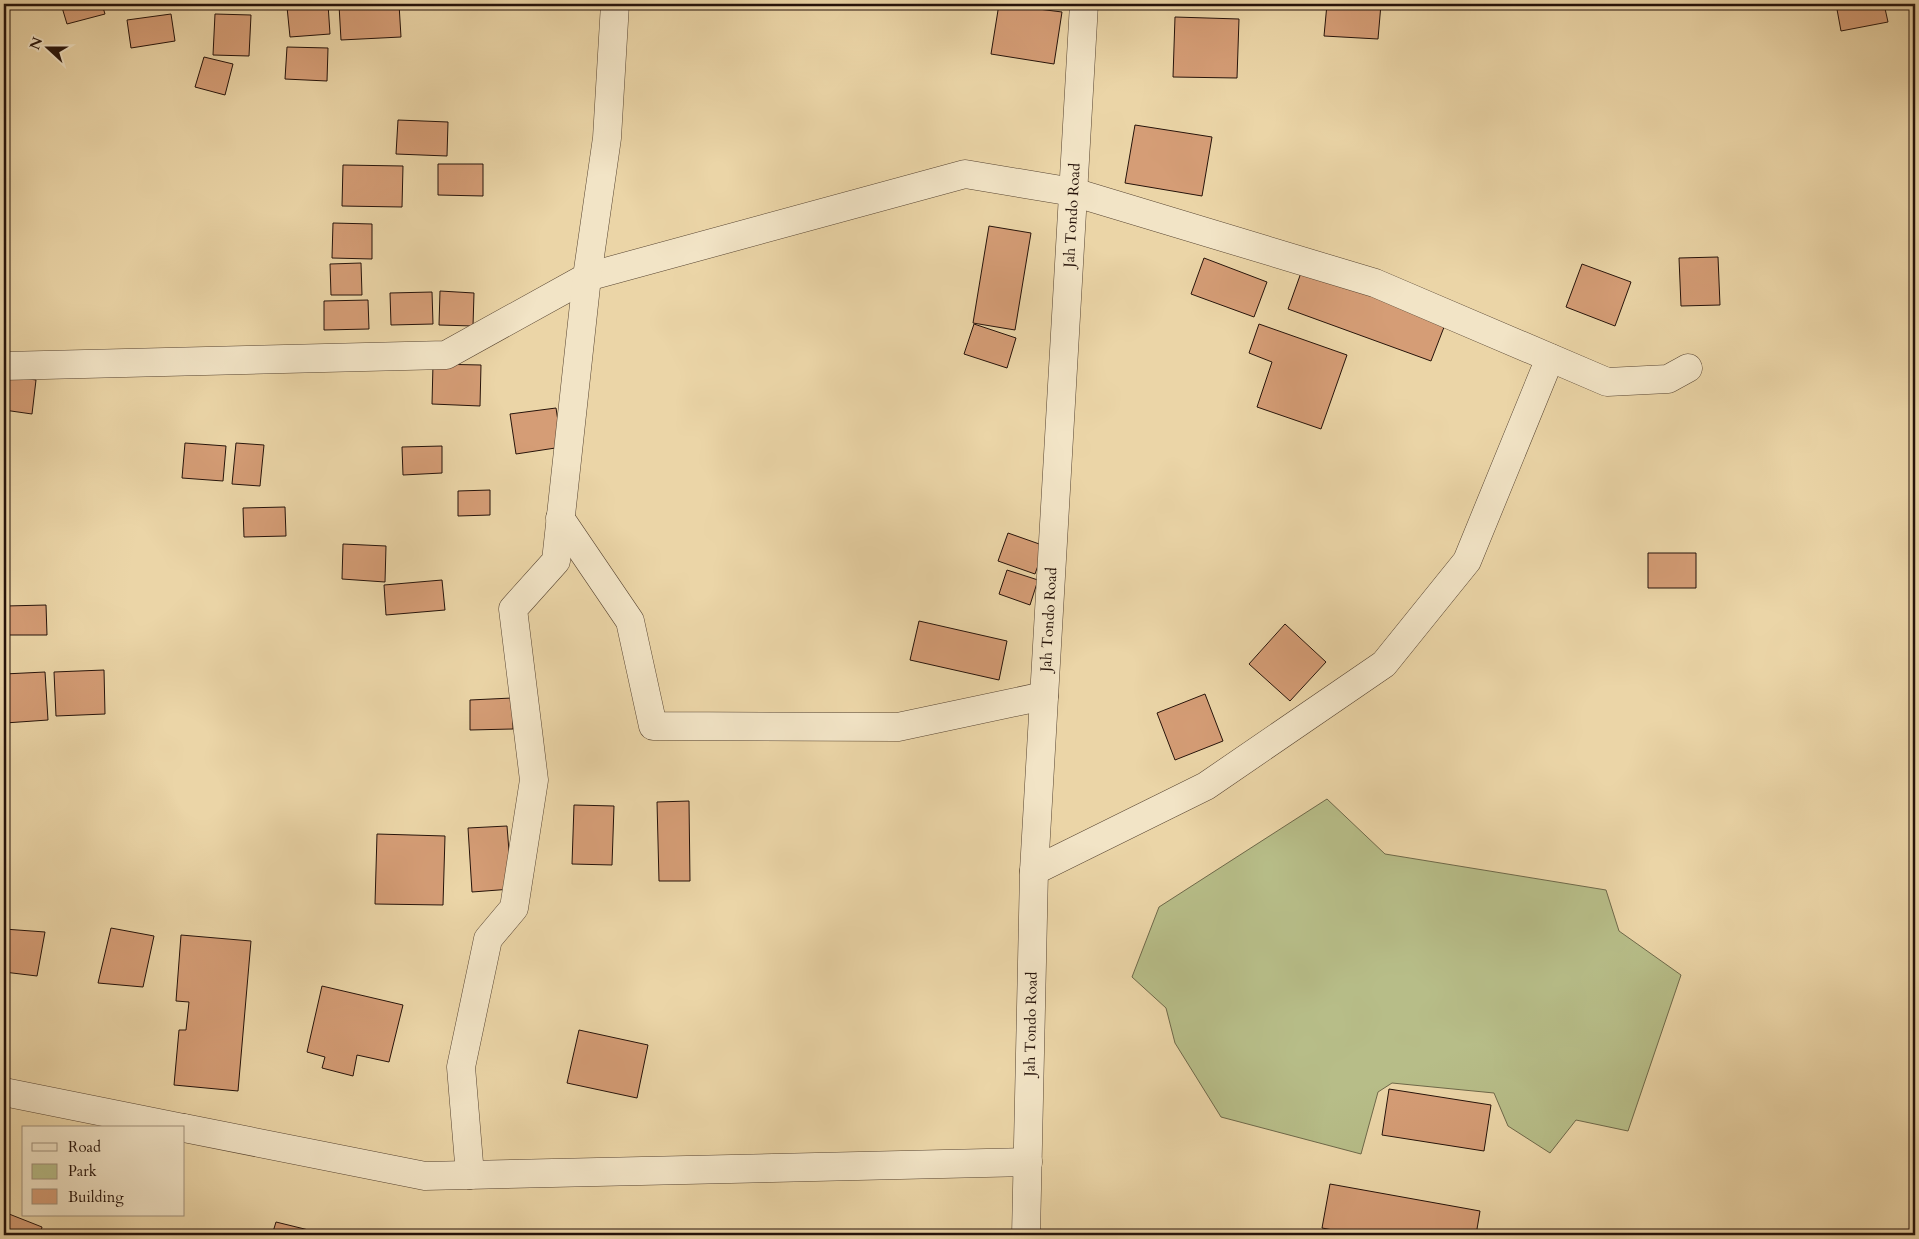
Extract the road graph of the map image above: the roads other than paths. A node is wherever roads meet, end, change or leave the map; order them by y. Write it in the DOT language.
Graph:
graph roads {
  1 [pos="615,4"];
  2 [pos="1084,4"];
  3 [pos="1073,192"];
  4 [pos="587,277"];
  5 [pos="1550,358"];
  6 [pos="4,366"];
  7 [pos="1688,368"];
  8 [pos="560,518"];
  9 [pos="1044,696"];
  10 [pos="1034,871"];
  11 [pos="4,1092"];
  12 [pos="173,1126"];
  13 [pos="185,1128"];
  14 [pos="1028,1162"];
  15 [pos="470,1175"];
  16 [pos="1026,1235"];
  1 -- 4 [label="street"];
  2 -- 3 [label="street, Jah Tondo Road"];
  3 -- 4 [label="street"];
  3 -- 5 [label="street"];
  3 -- 9 [label="street, Jah Tondo Road"];
  4 -- 6 [label="street"];
  4 -- 8 [label="street"];
  5 -- 7 [label="street"];
  5 -- 10 [label="street"];
  8 -- 9 [label="street"];
  8 -- 15 [label="street"];
  9 -- 10 [label="street, Jah Tondo Road"];
  10 -- 14 [label="street, Jah Tondo Road"];
  11 -- 12 [label="street"];
  13 -- 15 [label="street"];
  14 -- 15 [label="street"];
  14 -- 16 [label="street, Jah Tondo Road"];
}
